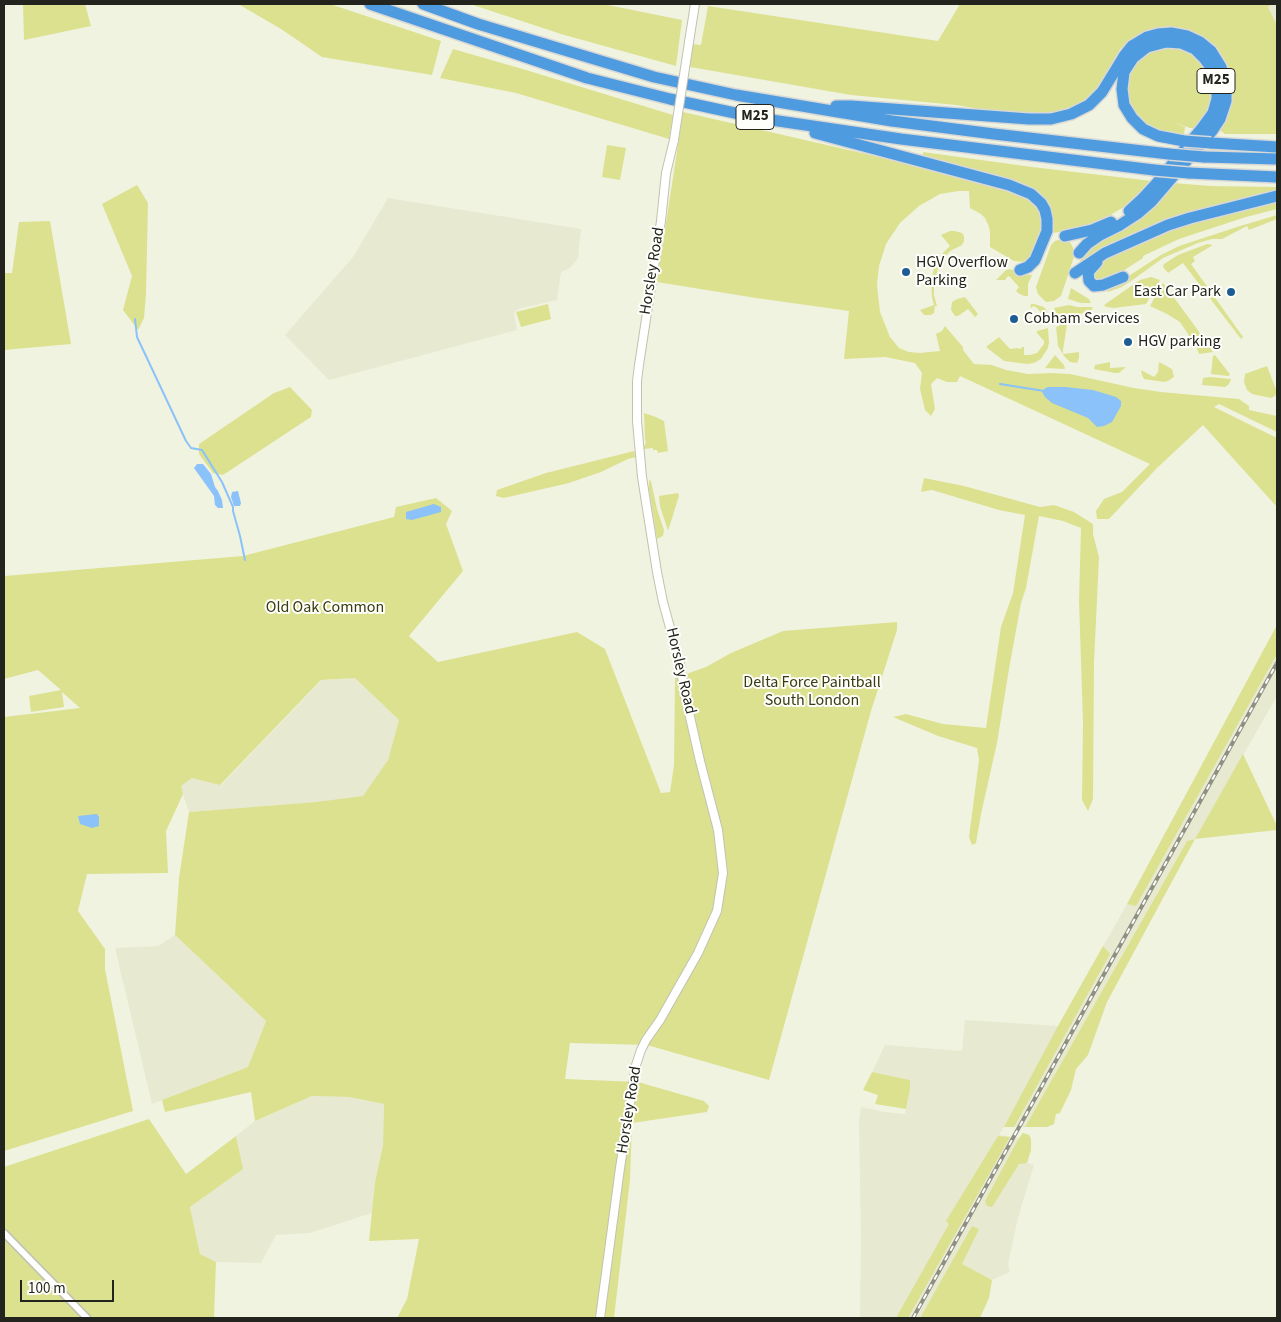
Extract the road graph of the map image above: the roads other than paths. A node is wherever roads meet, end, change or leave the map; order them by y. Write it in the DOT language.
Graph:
graph roads {
  1 [pos="370,4"];
  2 [pos="423,4"];
  3 [pos="695,4"];
  4 [pos="805,106"];
  5 [pos="758,118"];
  6 [pos="1277,147"];
  7 [pos="1277,159"];
  8 [pos="1277,177"];
  9 [pos="1277,196"];
  10 [pos="1065,236"];
  11 [pos="1115,249"];
  12 [pos="1079,253"];
  13 [pos="1020,270"];
  14 [pos="1074,273"];
  15 [pos="1123,277"];
  16 [pos="4,1233"];
  17 [pos="87,1318"];
  18 [pos="600,1318"];
  1 -- 5 [label="highway, M25"];
  2 -- 4 [label="highway, M25"];
  3 -- 18 [label="street, Horsley Road, bridge"];
  4 -- 7 [label="highway, M25, bridge"];
  4 -- 12 [label="highway, M25"];
  5 -- 8 [label="highway, M25, bridge"];
  5 -- 13 [label="highway, M25"];
  6 -- 10 [label="highway, M25, bridge"];
  9 -- 11 [label="highway"];
  11 -- 14 [label="highway"];
  11 -- 15 [label="highway"];
  16 -- 17 [label="street"];
}
